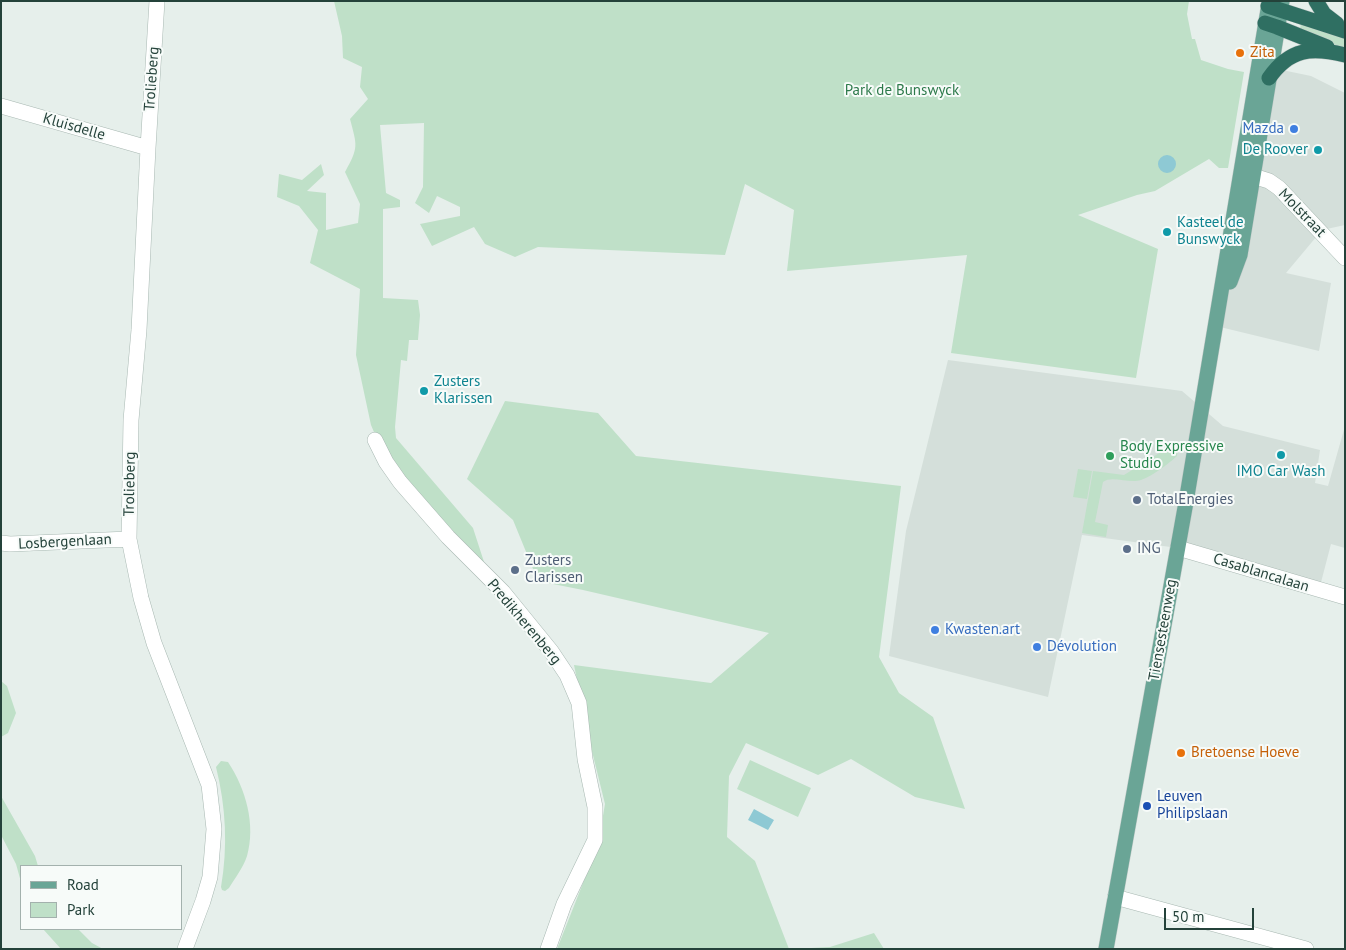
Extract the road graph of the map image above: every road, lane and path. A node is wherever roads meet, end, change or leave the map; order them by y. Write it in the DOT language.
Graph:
graph roads {
  1 [pos="157,1"];
  2 [pos="1316,1"];
  3 [pos="1275,4"];
  4 [pos="1271,25"];
  5 [pos="1345,30"];
  6 [pos="1345,55"];
  7 [pos="1269,78"];
  8 [pos="1,106"];
  9 [pos="148,148"];
  10 [pos="1253,176"];
  11 [pos="1345,258"];
  12 [pos="1219,311"];
  13 [pos="375,440"];
  14 [pos="129,539"];
  15 [pos="1,543"];
  16 [pos="1178,548"];
  17 [pos="1345,597"];
  18 [pos="1115,897"];
  19 [pos="185,949"];
  20 [pos="548,949"];
  21 [pos="1106,949"];
  22 [pos="1306,949"];
  1 -- 9 [label="street, Trolieberg"];
  2 -- 5 [label="highway"];
  3 -- 4 [label="main road, Tiensesteenweg"];
  3 -- 5 [label="highway"];
  4 -- 6 [label="highway"];
  4 -- 7 [label="main road, Tiensesteenweg"];
  4 -- 12 [label="main road, Tiensesteenweg"];
  6 -- 7 [label="highway"];
  7 -- 10 [label="main road, Tiensesteenweg"];
  8 -- 9 [label="street, Kluisdelle"];
  9 -- 14 [label="street, Trolieberg"];
  10 -- 11 [label="street, Molstraat"];
  10 -- 12 [label="main road, Tiensesteenweg"];
  12 -- 16 [label="main road, Tiensesteenweg"];
  13 -- 20 [label="street, Predikherenberg"];
  14 -- 15 [label="street, Losbergenlaan"];
  14 -- 19 [label="street, Trolieberg"];
  16 -- 17 [label="street, Casablancalaan"];
  16 -- 18 [label="main road, Tiensesteenweg"];
  18 -- 21 [label="main road, Tiensesteenweg"];
  18 -- 22 [label="street"];
}
